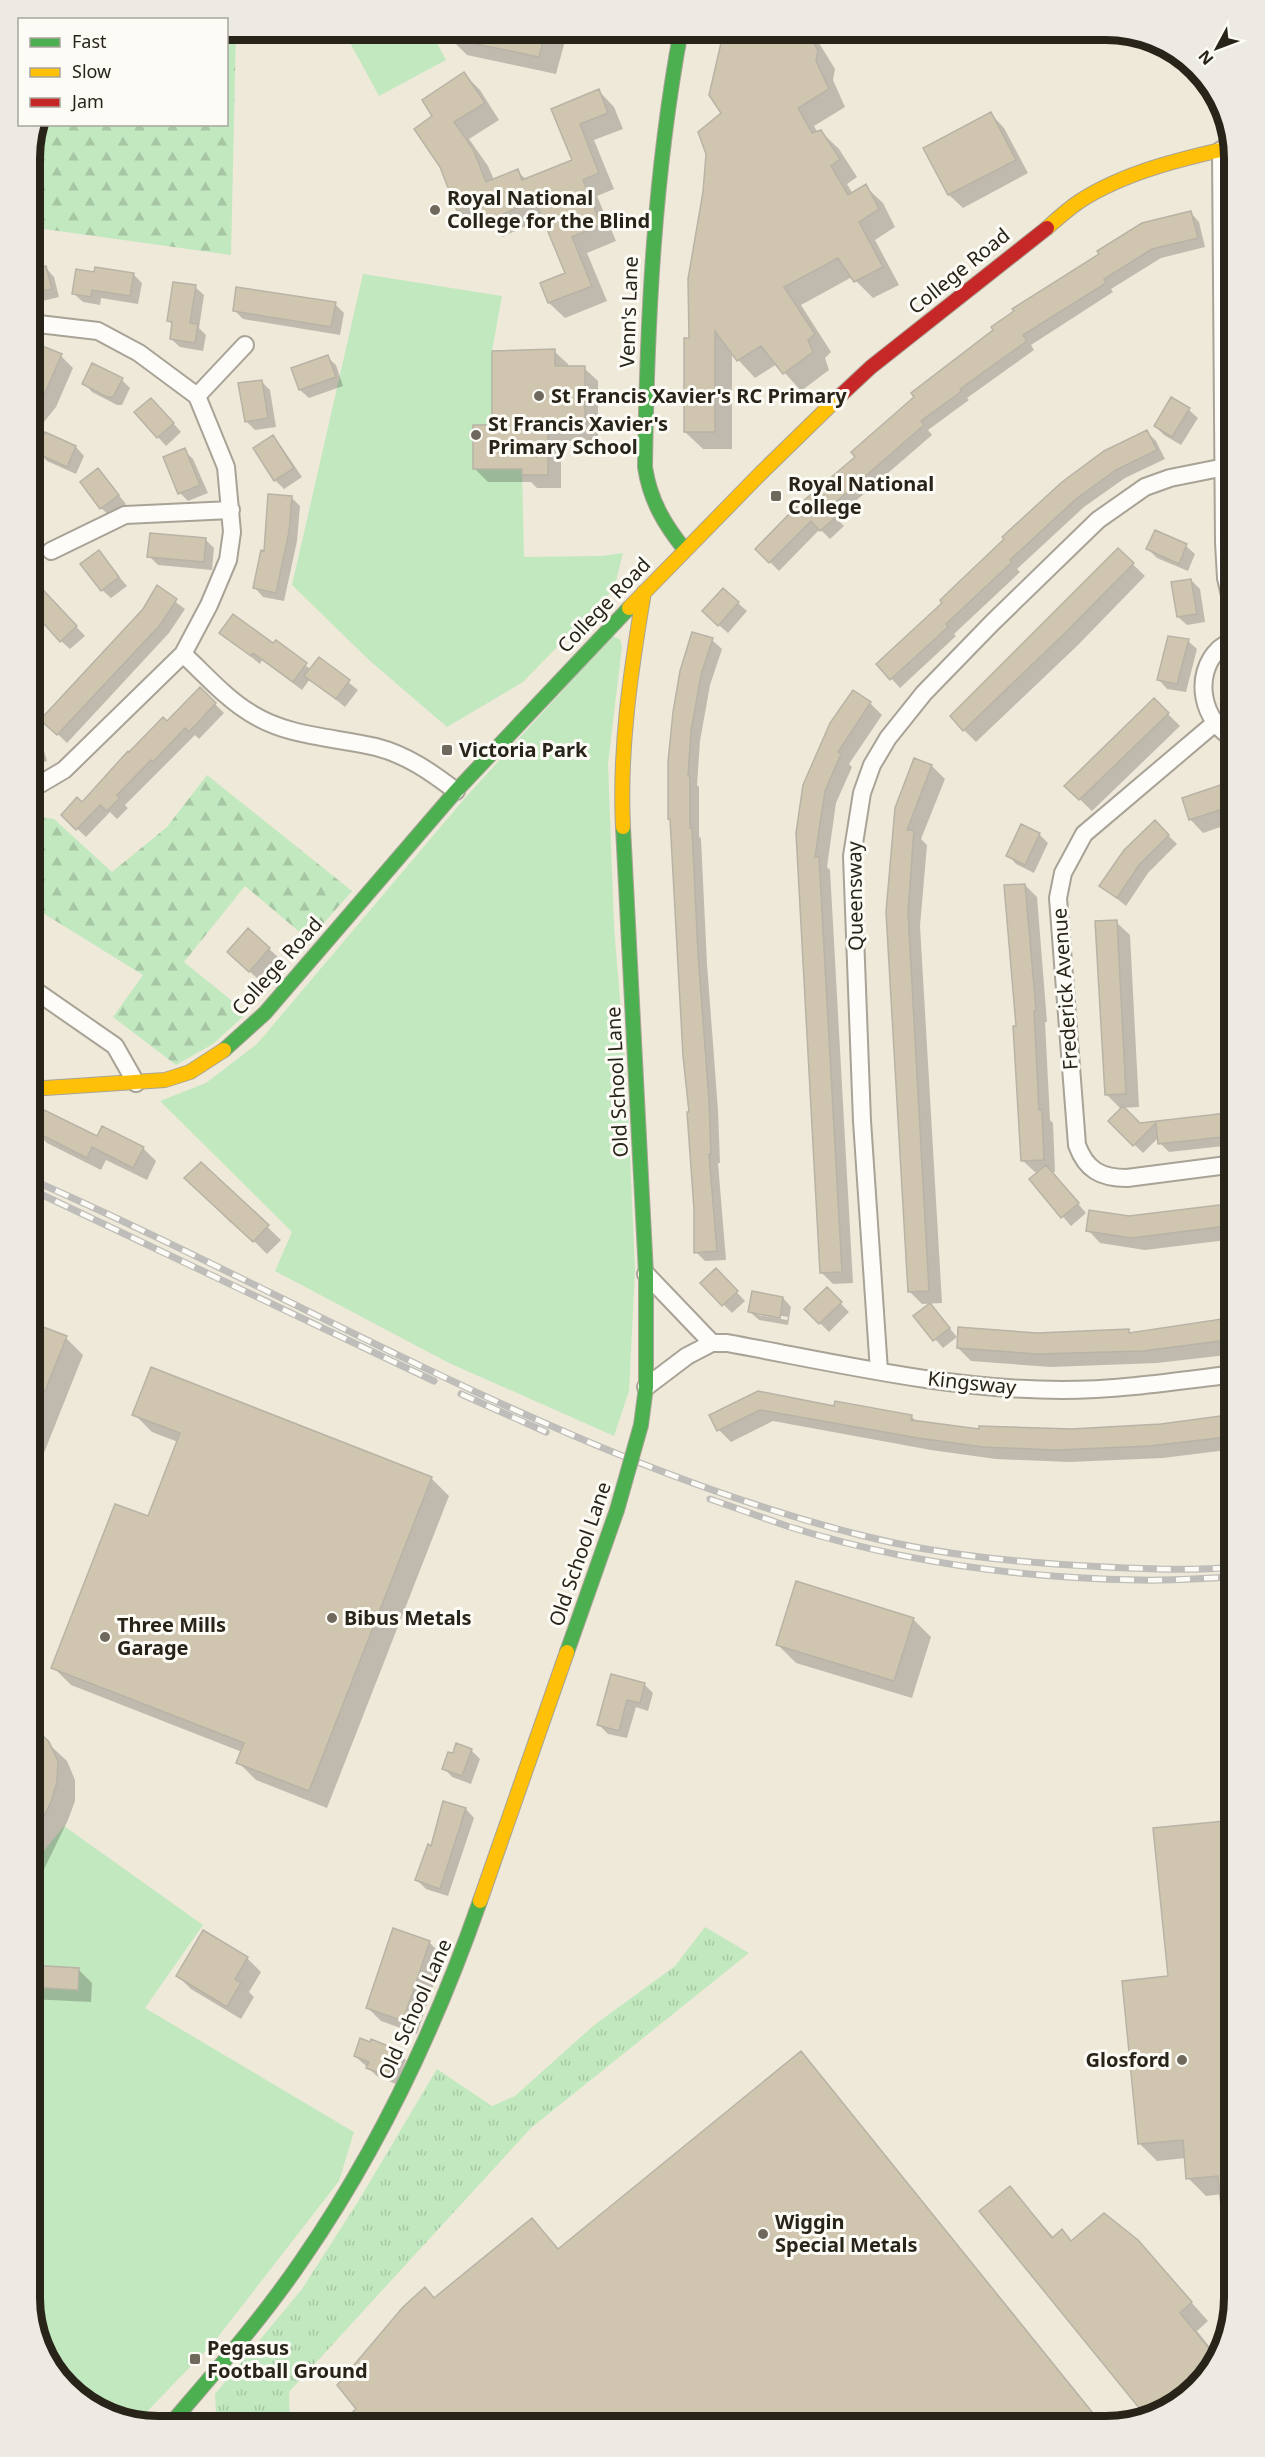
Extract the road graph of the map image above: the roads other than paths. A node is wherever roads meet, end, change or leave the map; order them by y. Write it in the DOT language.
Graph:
graph roads {
  1 [pos="679,41"];
  2 [pos="1224,149"];
  3 [pos="41,324"];
  4 [pos="245,345"];
  5 [pos="197,396"];
  6 [pos="1225,466"];
  7 [pos="231,510"];
  8 [pos="685,550"];
  9 [pos="51,551"];
  10 [pos="644,592"];
  11 [pos="1225,645"];
  12 [pos="183,654"];
  13 [pos="1215,723"];
  14 [pos="1225,733"];
  15 [pos="41,784"];
  16 [pos="456,791"];
  17 [pos="41,994"];
  18 [pos="136,1083"];
  19 [pos="41,1088"];
  20 [pos="1225,1165"];
  21 [pos="646,1274"];
  22 [pos="712,1343"];
  23 [pos="879,1371"];
  24 [pos="1225,1375"];
  25 [pos="646,1387"];
  26 [pos="177,2416"];
  1 -- 8 [label="street, Venn's Lane"];
  2 -- 8 [label="street, College Road"];
  3 -- 5 [label="street"];
  4 -- 5 [label="street"];
  5 -- 7 [label="street"];
  6 -- 23 [label="street, Queensway"];
  7 -- 9 [label="street"];
  7 -- 12 [label="street"];
  8 -- 10 [label="street, College Road"];
  10 -- 16 [label="street, College Road"];
  10 -- 21 [label="street, Old School Lane"];
  11 -- 13 [label="street"];
  12 -- 15 [label="street"];
  12 -- 16 [label="street"];
  13 -- 14 [label="street"];
  13 -- 20 [label="street, Frederick Avenue"];
  16 -- 18 [label="street, College Road"];
  17 -- 18 [label="street"];
  18 -- 19 [label="street, College Road"];
  21 -- 22 [label="street"];
  21 -- 25 [label="street, Old School Lane"];
  22 -- 23 [label="street, Kingsway"];
  22 -- 25 [label="street"];
  23 -- 24 [label="street, Kingsway"];
  25 -- 26 [label="street, Old School Lane, bridge"];
}
